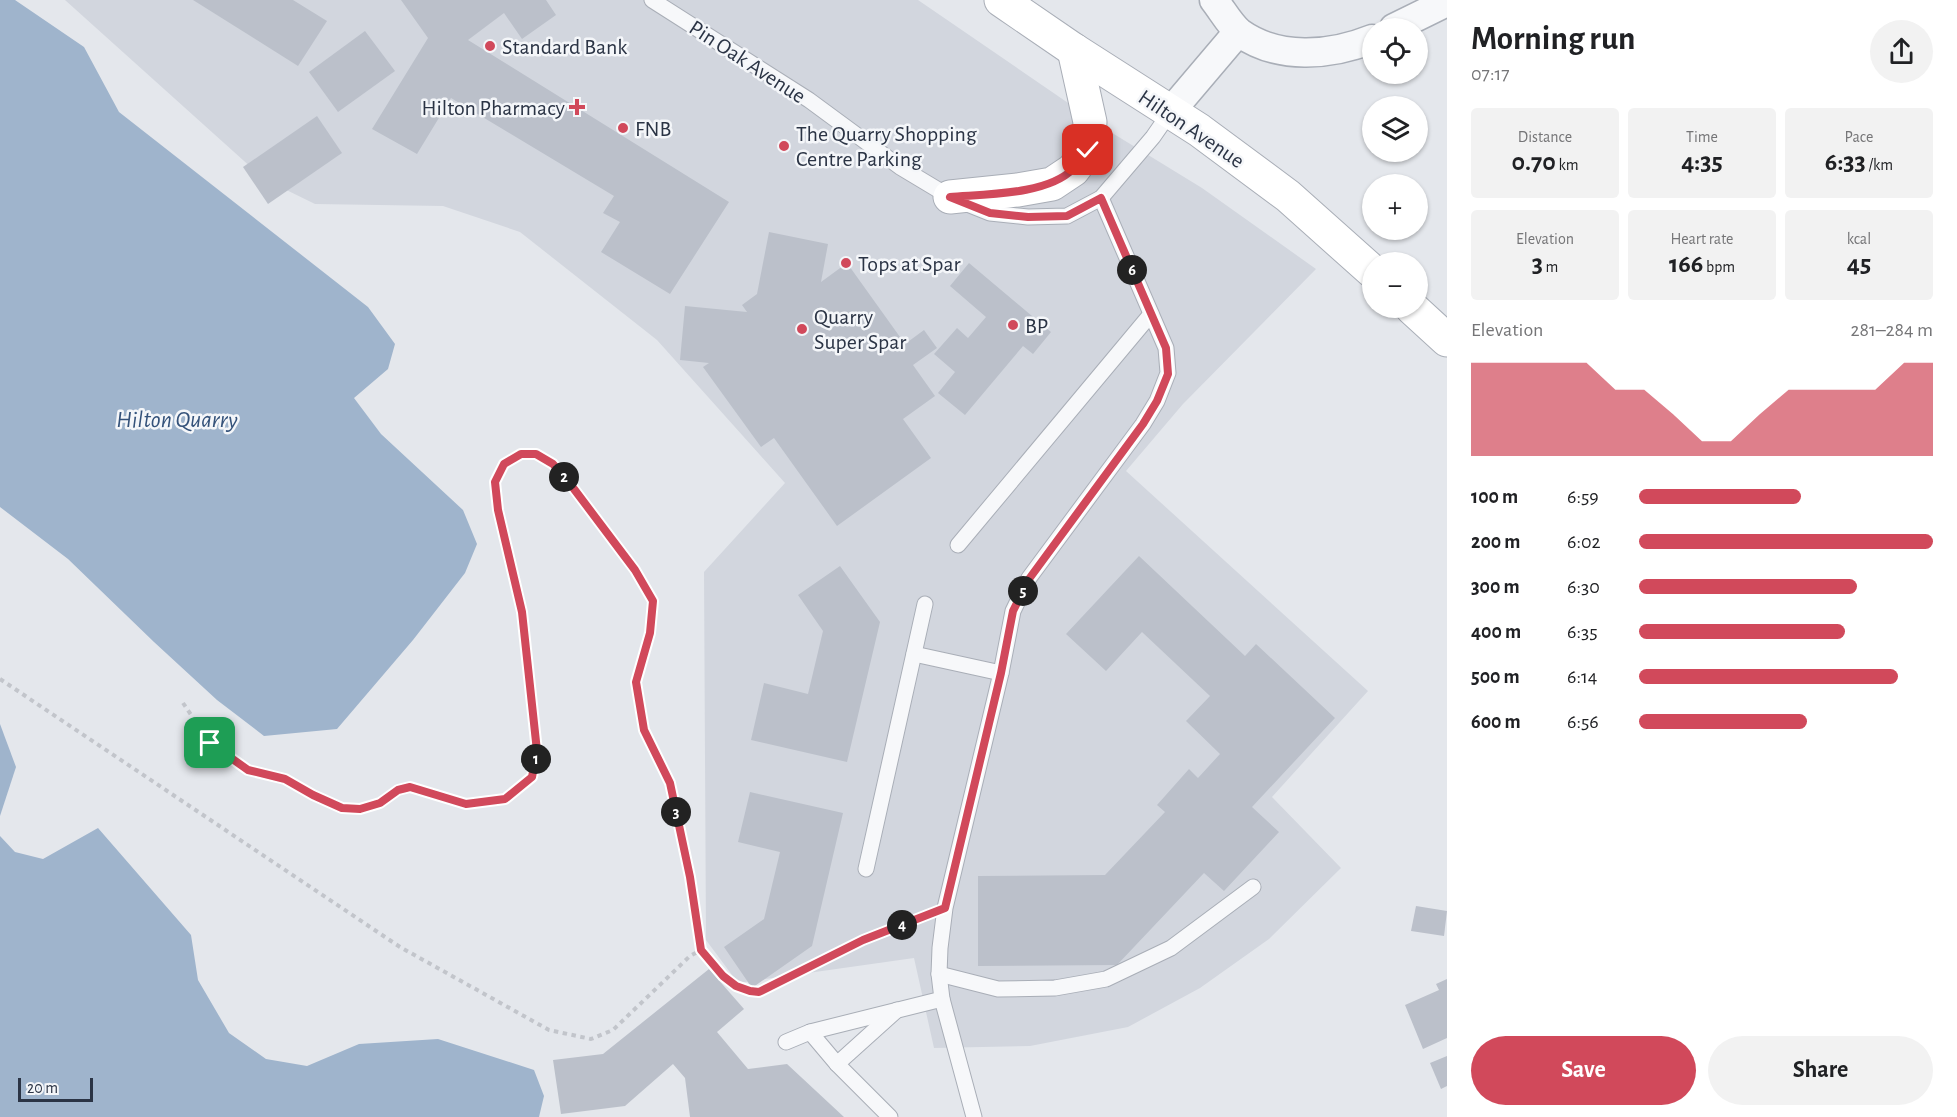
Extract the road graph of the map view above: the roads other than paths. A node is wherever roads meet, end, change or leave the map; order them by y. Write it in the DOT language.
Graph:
graph roads {
  1 [pos="652,0"];
  2 [pos="1001,0"];
  3 [pos="1214,0"];
  4 [pos="1447,2"];
  5 [pos="1414,18"];
  6 [pos="1238,32"];
  7 [pos="1362,42"];
  8 [pos="1074,50"];
  9 [pos="1171,111"];
  10 [pos="950,197"];
  11 [pos="1101,198"];
  12 [pos="1362,263"];
  13 [pos="1151,314"];
  14 [pos="1423,318"];
  15 [pos="1447,339"];
  16 [pos="958,546"];
  17 [pos="925,604"];
  18 [pos="914,654"];
  19 [pos="1001,673"];
  20 [pos="866,868"];
  21 [pos="1253,887"];
  22 [pos="939,974"];
  23 [pos="942,999"];
  24 [pos="899,1008"];
  25 [pos="810,1032"];
  26 [pos="786,1042"];
  27 [pos="837,1064"];
  28 [pos="890,1117"];
  29 [pos="974,1117"];
  1 -- 10 [label="lane, Pin Oak Avenue"];
  2 -- 8 [label="street, Hilton Avenue"];
  3 -- 6 [label="street"];
  4 -- 5 [label="street"];
  6 -- 7 [label="street"];
  6 -- 9 [label="street"];
  8 -- 9 [label="street, Hilton Avenue"];
  8 -- 10 [label="street"];
  9 -- 11 [label="lane, Pin Oak Avenue"];
  9 -- 12 [label="street, Hilton Avenue"];
  10 -- 11 [label="lane, Pin Oak Avenue"];
  11 -- 13 [label="lane"];
  13 -- 16 [label="lane"];
  13 -- 19 [label="lane"];
  14 -- 15 [label="street"];
  17 -- 18 [label="lane"];
  18 -- 19 [label="lane"];
  18 -- 20 [label="lane"];
  19 -- 22 [label="lane"];
  21 -- 22 [label="lane"];
  22 -- 23 [label="lane"];
  23 -- 24 [label="lane"];
  23 -- 29 [label="lane"];
  24 -- 25 [label="lane"];
  24 -- 27 [label="lane"];
  25 -- 26 [label="lane"];
  25 -- 27 [label="lane"];
  27 -- 28 [label="lane"];
}
